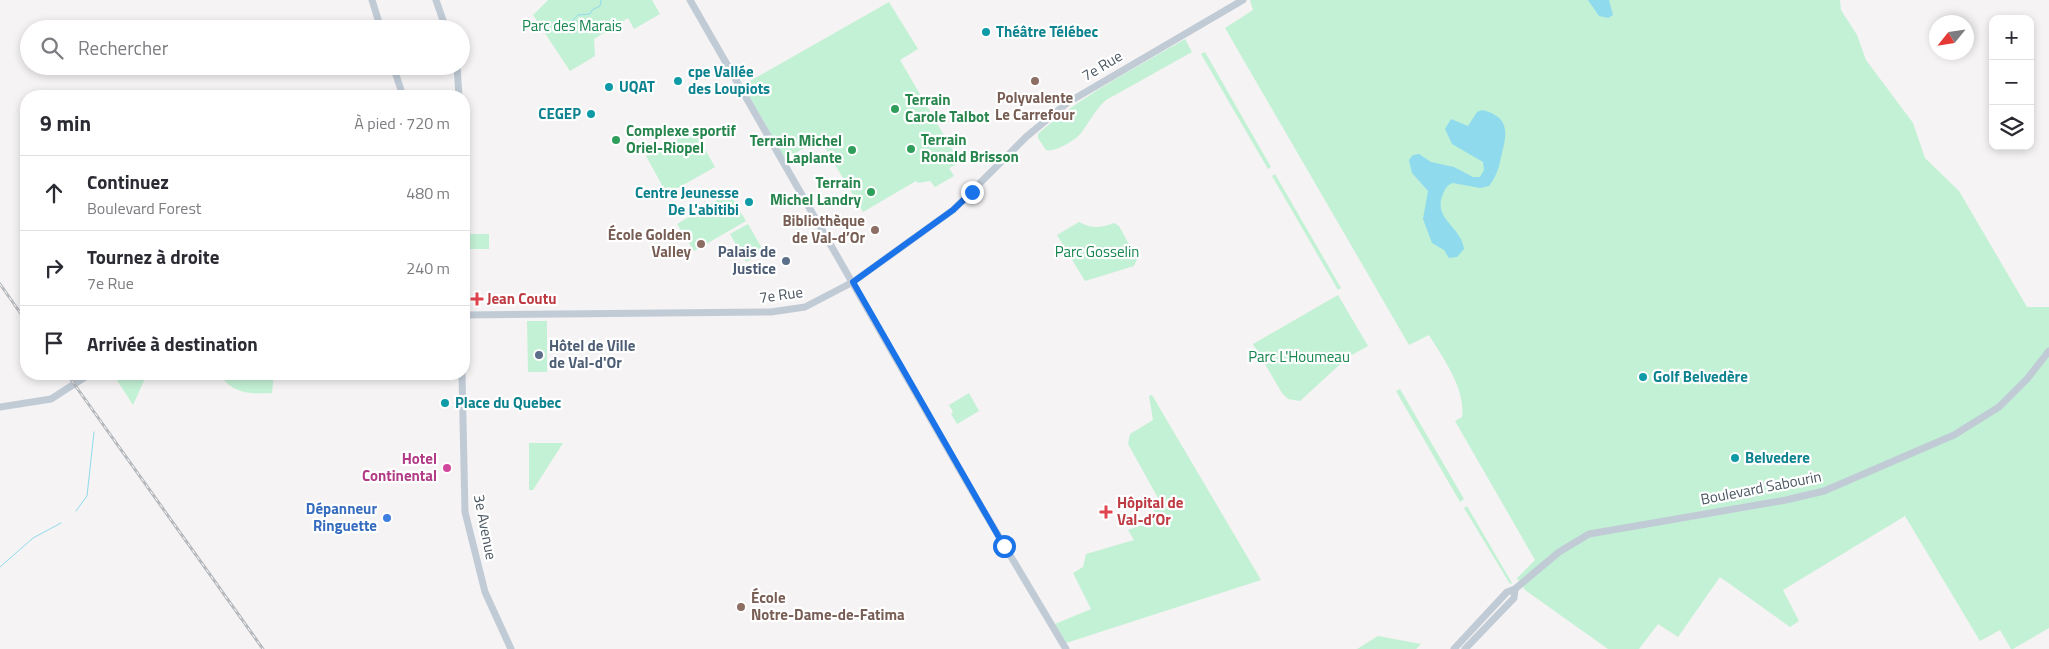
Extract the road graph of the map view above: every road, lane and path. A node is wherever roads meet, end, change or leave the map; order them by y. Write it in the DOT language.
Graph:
graph roads {
  1 [pos="372,0"];
  2 [pos="436,0"];
  3 [pos="690,0"];
  4 [pos="1243,0"];
  5 [pos="378,20"];
  6 [pos="443,20"];
  7 [pos="396,75"];
  8 [pos="458,75"];
  9 [pos="401,90"];
  10 [pos="459,90"];
  11 [pos="853,282"];
  12 [pos="470,315"];
  13 [pos="2049,351"];
  14 [pos="81,380"];
  15 [pos="462,380"];
  16 [pos="0,407"];
  17 [pos="1515,589"];
  18 [pos="509,649"];
  19 [pos="1066,649"];
  20 [pos="1454,649"];
  21 [pos="1465,649"];
  1 -- 5 [label="street"];
  2 -- 6 [label="street"];
  3 -- 11 [label="street"];
  4 -- 11 [label="street, 7e Rue"];
  7 -- 9 [label="street"];
  8 -- 10 [label="street"];
  11 -- 12 [label="street, 7e Rue"];
  11 -- 19 [label="street"];
  13 -- 17 [label="street, Boulevard Sabourin"];
  14 -- 16 [label="street"];
  15 -- 18 [label="street, 3e Avenue"];
  17 -- 20 [label="street, Boulevard Sabourin"];
  17 -- 21 [label="street, Boulevard Sabourin"];
}
